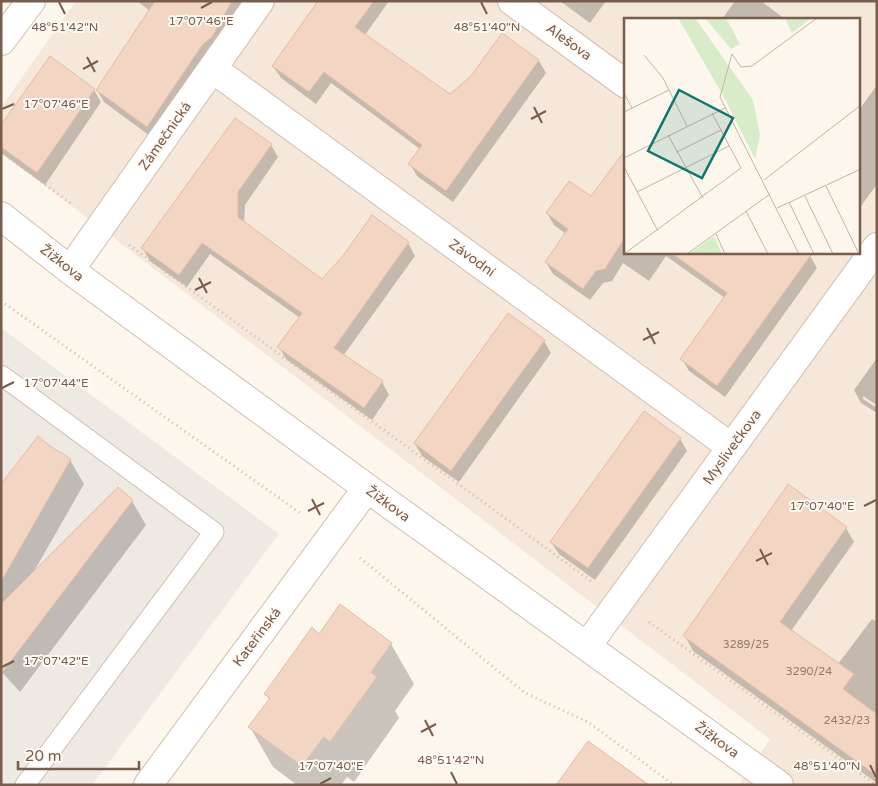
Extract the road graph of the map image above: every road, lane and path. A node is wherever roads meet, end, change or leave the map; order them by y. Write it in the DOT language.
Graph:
graph roads {
  1 [pos="30,1"];
  2 [pos="260,1"];
  3 [pos="512,1"];
  4 [pos="1,41"];
  5 [pos="212,69"];
  6 [pos="624,83"];
  7 [pos="1,152"];
  8 [pos="1,216"];
  9 [pos="102,225"];
  10 [pos="870,256"];
  11 [pos="70,270"];
  12 [pos="1,375"];
  13 [pos="731,447"];
  14 [pos="367,488"];
  15 [pos="619,601"];
  16 [pos="587,646"];
  17 [pos="25,785"];
  18 [pos="148,785"];
  19 [pos="779,785"];
  20 [pos="876,785"];
  1 -- 4 [label="street"];
  2 -- 5 [label="street, Zámečnická"];
  3 -- 6 [label="street, Alešova"];
  5 -- 9 [label="street, Zámečnická"];
  5 -- 13 [label="street, Závodní"];
  7 -- 9 [label="path"];
  8 -- 11 [label="street, Žižkova"];
  9 -- 11 [label="street, Zámečnická"];
  9 -- 15 [label="path"];
  10 -- 13 [label="street, Myslivečkova"];
  11 -- 14 [label="street, Žižkova"];
  12 -- 17 [label="lane"];
  13 -- 15 [label="street, Myslivečkova"];
  14 -- 16 [label="street, Žižkova"];
  14 -- 18 [label="street, Kateřinská"];
  15 -- 16 [label="street, Myslivečkova"];
  15 -- 20 [label="path"];
  16 -- 19 [label="street, Žižkova"];
}
